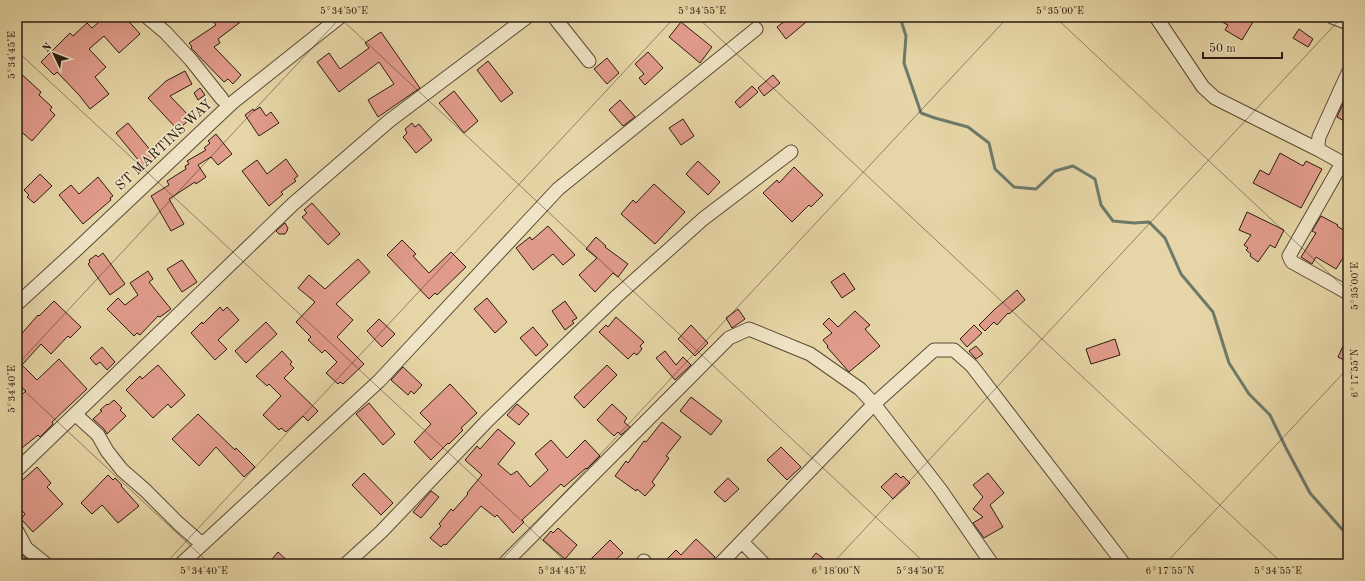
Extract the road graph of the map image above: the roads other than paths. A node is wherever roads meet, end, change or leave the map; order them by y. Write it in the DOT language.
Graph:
graph roads {
  1 [pos="147,17"];
  2 [pos="340,17"];
  3 [pos="527,17"];
  4 [pos="554,17"];
  5 [pos="1156,17"];
  6 [pos="1332,17"];
  7 [pos="1348,23"];
  8 [pos="756,29"];
  9 [pos="589,61"];
  10 [pos="1348,72"];
  11 [pos="222,99"];
  12 [pos="1319,150"];
  13 [pos="791,152"];
  14 [pos="1345,165"];
  15 [pos="1348,293"];
  16 [pos="17,304"];
  17 [pos="874,404"];
  18 [pos="75,414"];
  19 [pos="17,470"];
  20 [pos="17,531"];
  21 [pos="742,542"];
  22 [pos="202,544"];
  23 [pos="46,564"];
  24 [pos="181,564"];
  25 [pos="346,564"];
  26 [pos="504,564"];
  27 [pos="720,564"];
  28 [pos="764,564"];
  29 [pos="992,564"];
  30 [pos="1124,564"];
  1 -- 11 [label="street"];
  2 -- 16 [label="street, ST MARTINS WAY"];
  3 -- 18 [label="street"];
  4 -- 9 [label="street"];
  5 -- 12 [label="street"];
  6 -- 7 [label="street"];
  8 -- 22 [label="street"];
  10 -- 12 [label="street"];
  12 -- 14 [label="street"];
  13 -- 25 [label="street"];
  14 -- 15 [label="street"];
  17 -- 21 [label="street"];
  17 -- 26 [label="street"];
  17 -- 29 [label="street"];
  17 -- 30 [label="street"];
  18 -- 19 [label="street"];
  18 -- 22 [label="street"];
  20 -- 23 [label="street"];
  21 -- 27 [label="street"];
  21 -- 28 [label="street"];
  22 -- 24 [label="street"];
}
